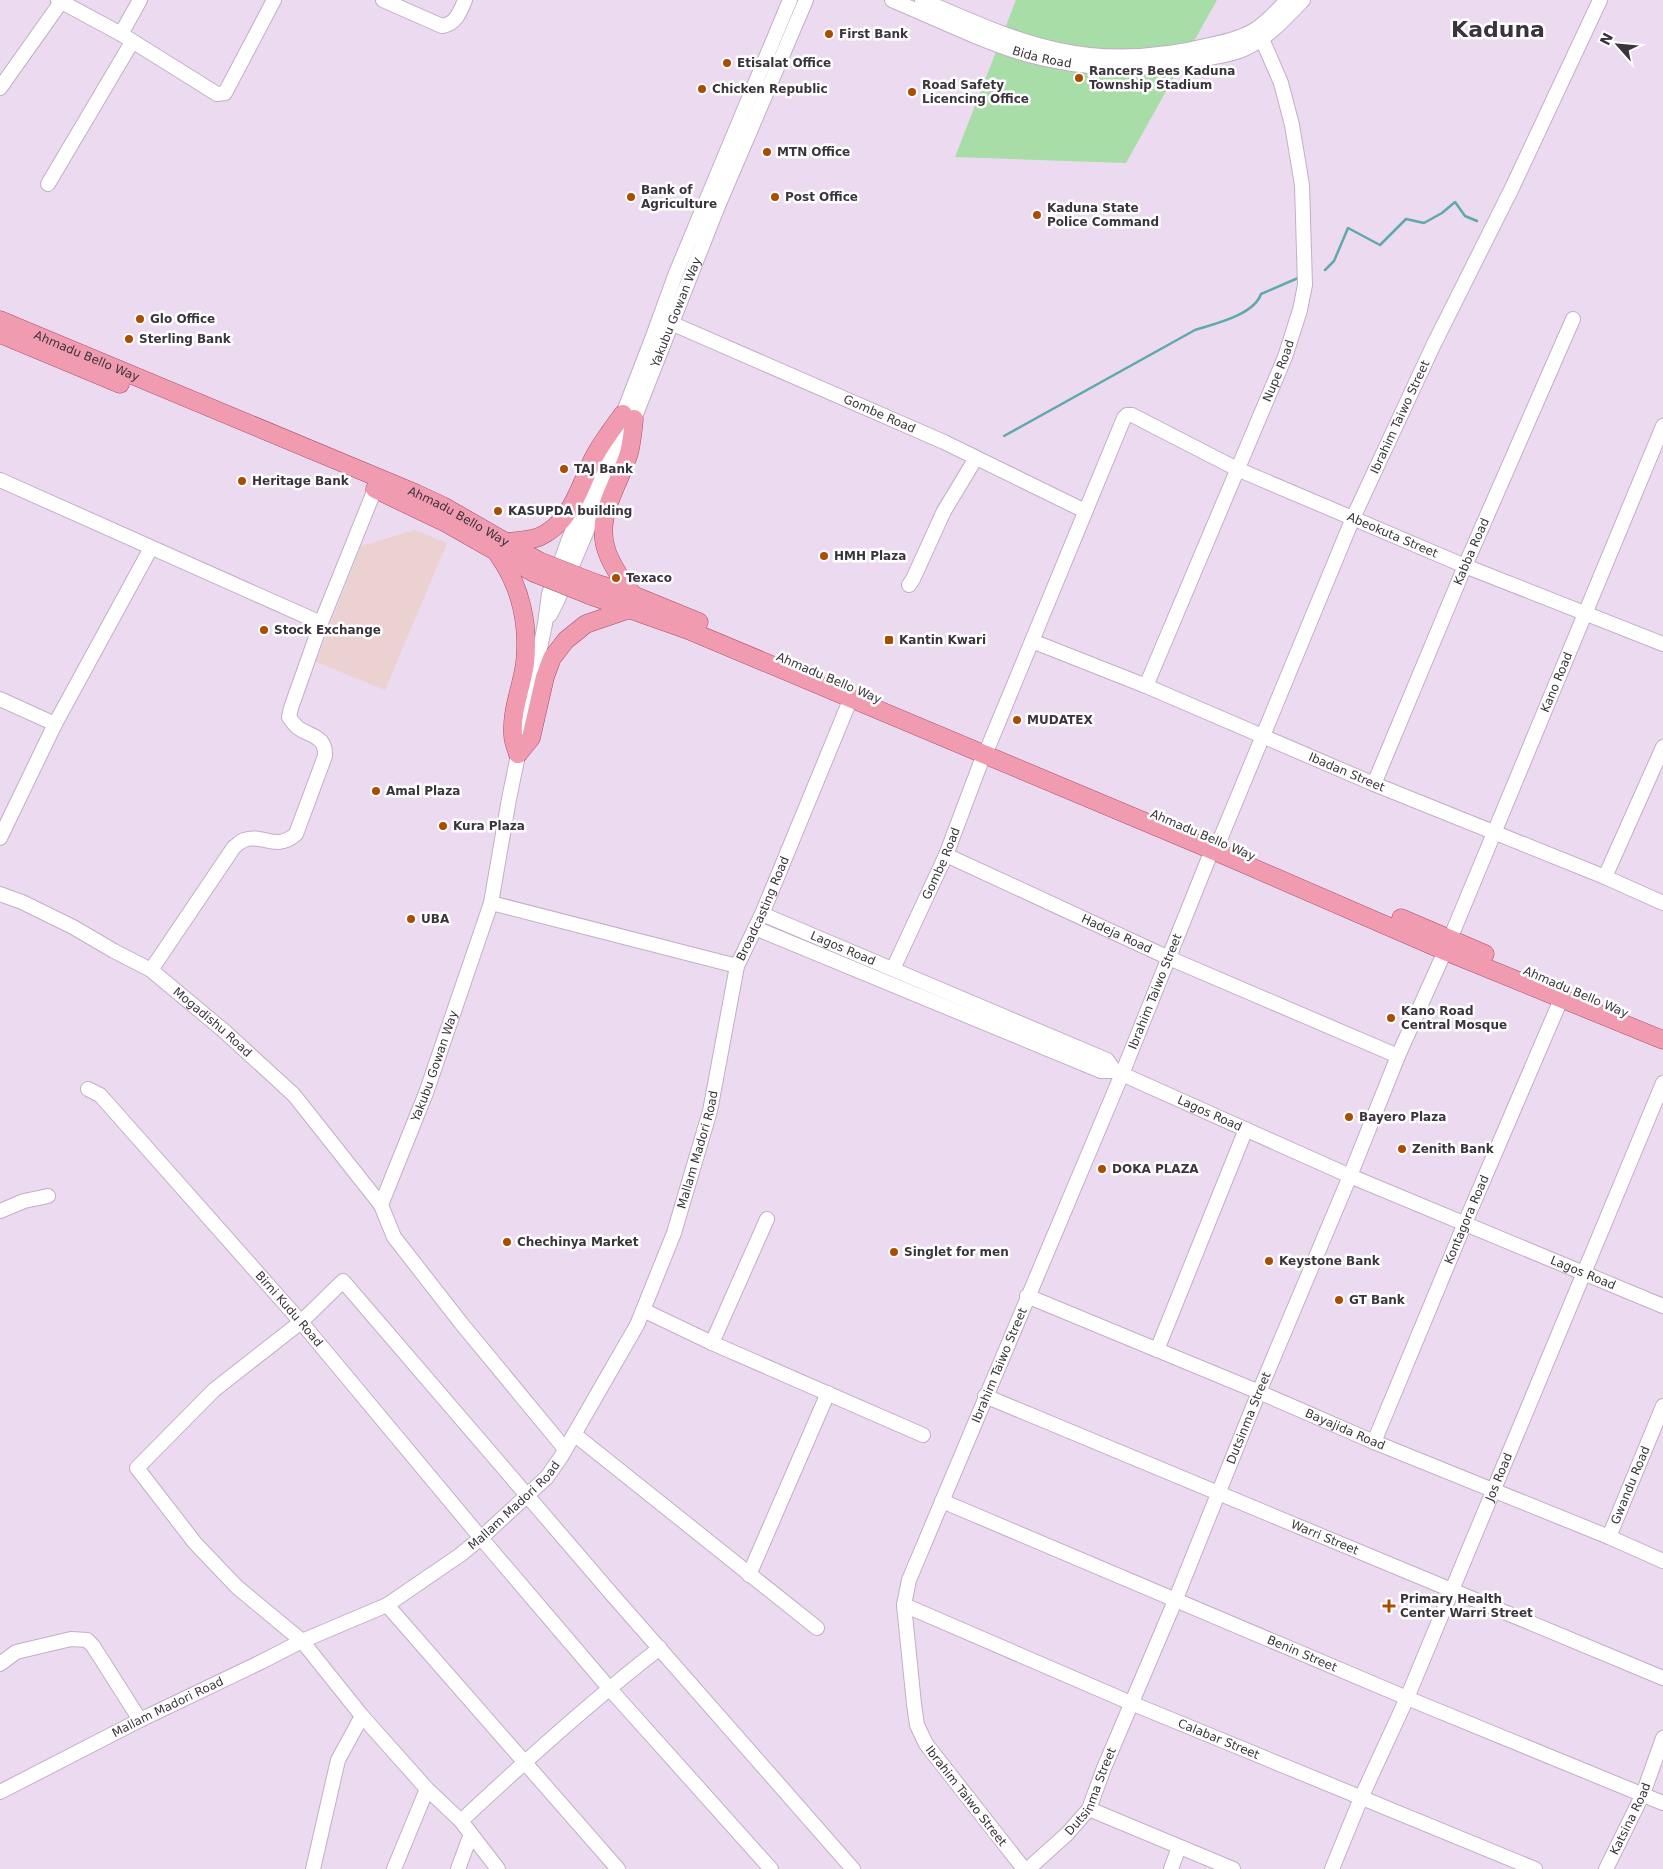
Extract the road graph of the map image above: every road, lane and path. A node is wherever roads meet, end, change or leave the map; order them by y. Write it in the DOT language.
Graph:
graph roads {
  1 [pos="140,0"];
  2 [pos="274,0"];
  3 [pos="383,0"];
  4 [pos="465,0"];
  5 [pos="790,0"];
  6 [pos="806,0"];
  7 [pos="892,0"];
  8 [pos="922,0"];
  9 [pos="1287,0"];
  10 [pos="1303,0"];
  11 [pos="1600,0"];
  12 [pos="59,1"];
  13 [pos="126,38"];
  14 [pos="1262,38"];
  15 [pos="0,88"];
  16 [pos="48,184"];
  17 [pos="1572,319"];
  18 [pos="0,320"];
  19 [pos="666,320"];
  20 [pos="0,334"];
  21 [pos="1127,415"];
  22 [pos="628,416"];
  23 [pos="1663,426"];
  24 [pos="976,458"];
  25 [pos="1237,469"];
  26 [pos="0,480"];
  27 [pos="374,489"];
  28 [pos="1085,511"];
  29 [pos="1353,518"];
  30 [pos="151,548"];
  31 [pos="501,548"];
  32 [pos="1465,566"];
  33 [pos="909,584"];
  34 [pos="630,602"];
  35 [pos="1586,614"];
  36 [pos="322,623"];
  37 [pos="1032,641"];
  38 [pos="1663,644"];
  39 [pos="1146,686"];
  40 [pos="851,698"];
  41 [pos="0,699"];
  42 [pos="55,724"];
  43 [pos="1264,735"];
  44 [pos="1663,747"];
  45 [pos="986,749"];
  46 [pos="518,754"];
  47 [pos="1374,784"];
  48 [pos="1494,833"];
  49 [pos="0,838"];
  50 [pos="1216,846"];
  51 [pos="946,855"];
  52 [pos="1605,877"];
  53 [pos="0,894"];
  54 [pos="491,903"];
  55 [pos="1663,903"];
  56 [pos="762,914"];
  57 [pos="755,928"];
  58 [pos="1447,945"];
  59 [pos="1169,958"];
  60 [pos="737,966"];
  61 [pos="893,969"];
  62 [pos="151,970"];
  63 [pos="1562,997"];
  64 [pos="1663,1028"];
  65 [pos="1663,1040"];
  66 [pos="1398,1056"];
  67 [pos="1118,1072"];
  68 [pos="1663,1083"];
  69 [pos="88,1089"];
  70 [pos="1246,1129"];
  71 [pos="1350,1176"];
  72 [pos="48,1196"];
  73 [pos="381,1205"];
  74 [pos="0,1211"];
  75 [pos="767,1219"];
  76 [pos="1465,1224"];
  77 [pos="1584,1273"];
  78 [pos="1027,1296"];
  79 [pos="1663,1306"];
  80 [pos="643,1310"];
  81 [pos="301,1322"];
  82 [pos="712,1343"];
  83 [pos="1157,1350"];
  84 [pos="1258,1392"];
  85 [pos="828,1393"];
  86 [pos="985,1396"];
  87 [pos="1663,1406"];
  88 [pos="574,1434"];
  89 [pos="923,1435"];
  90 [pos="1374,1442"];
  91 [pos="565,1449"];
  92 [pos="1493,1489"];
  93 [pos="1217,1493"];
  94 [pos="528,1494"];
  95 [pos="942,1501"];
  96 [pos="1610,1537"];
  97 [pos="481,1538"];
  98 [pos="1663,1561"];
  99 [pos="749,1575"];
  100 [pos="1451,1589"];
  101 [pos="1175,1601"];
  102 [pos="387,1605"];
  103 [pos="904,1605"];
  104 [pos="817,1628"];
  105 [pos="302,1641"];
  106 [pos="660,1648"];
  107 [pos="0,1664"];
  108 [pos="1663,1678"];
  109 [pos="608,1688"];
  110 [pos="1407,1698"];
  111 [pos="1131,1703"];
  112 [pos="362,1716"];
  113 [pos="140,1720"];
  114 [pos="1663,1738"];
  115 [pos="525,1761"];
  116 [pos="428,1789"];
  117 [pos="0,1792"];
  118 [pos="1643,1794"];
  119 [pos="1361,1798"];
  120 [pos="1663,1803"];
  121 [pos="1089,1809"];
  122 [pos="461,1821"];
  123 [pos="471,1834"];
  124 [pos="1179,1847"];
  125 [pos="313,1869"];
  126 [pos="394,1869"];
  127 [pos="458,1869"];
  128 [pos="498,1869"];
  129 [pos="618,1869"];
  130 [pos="771,1869"];
  131 [pos="853,1869"];
  132 [pos="1024,1869"];
  133 [pos="1028,1869"];
  134 [pos="1171,1869"];
  135 [pos="1233,1869"];
  136 [pos="1332,1869"];
  137 [pos="1535,1869"];
  138 [pos="1606,1869"];
  1 -- 13 [label="street"];
  2 -- 13 [label="street"];
  3 -- 4 [label="street"];
  5 -- 19 [label="street, Yakubu Gowan Way"];
  6 -- 19 [label="street, Yakubu Gowan Way"];
  7 -- 14 [label="street, Bida Road"];
  8 -- 9 [label="street, Bida Road"];
  10 -- 14 [label="street, Bida Road"];
  11 -- 29 [label="street, Ibrahim Taiwo Street"];
  12 -- 13 [label="street"];
  12 -- 15 [label="street"];
  13 -- 16 [label="street"];
  14 -- 25 [label="street, Nupe Road"];
  17 -- 32 [label="street, Kabba Road"];
  18 -- 31 [label="main road, Ahmadu Bello Way"];
  19 -- 22 [label="street, Yakubu Gowan Way"];
  19 -- 24 [label="street, Gombe Road"];
  20 -- 27 [label="main road, Ahmadu Bello Way"];
  21 -- 25 [label="street, Abeokuta Street"];
  21 -- 28 [label="street, Gombe Road"];
  22 -- 31 [label="main road"];
  22 -- 34 [label="main road"];
  22 -- 46 [label="street, Yakubu Gowan Way"];
  23 -- 35 [label="street, Kano Road"];
  24 -- 28 [label="street, Gombe Road"];
  24 -- 33 [label="street"];
  25 -- 29 [label="street, Abeokuta Street"];
  25 -- 39 [label="street, Nupe Road"];
  26 -- 30 [label="street"];
  27 -- 31 [label="main road, Ahmadu Bello Way"];
  27 -- 36 [label="street"];
  28 -- 37 [label="street, Gombe Road"];
  29 -- 32 [label="street, Abeokuta Street"];
  29 -- 43 [label="street, Ibrahim Taiwo Street"];
  30 -- 36 [label="street"];
  30 -- 42 [label="street"];
  31 -- 34 [label="main road, Ahmadu Bello Way, bridge"];
  31 -- 46 [label="main road"];
  32 -- 35 [label="street, Abeokuta Street"];
  32 -- 47 [label="street, Kabba Road"];
  34 -- 40 [label="main road, Ahmadu Bello Way"];
  34 -- 45 [label="main road, Ahmadu Bello Way"];
  34 -- 46 [label="main road"];
  35 -- 38 [label="street, Abeokuta Street"];
  35 -- 48 [label="street, Kano Road"];
  36 -- 62 [label="street"];
  37 -- 39 [label="street, Ibadan Street"];
  37 -- 45 [label="street, Gombe Road"];
  39 -- 43 [label="street, Ibadan Street"];
  40 -- 45 [label="main road, Ahmadu Bello Way"];
  40 -- 56 [label="street, Broadcasting Road"];
  41 -- 42 [label="street"];
  42 -- 49 [label="street"];
  43 -- 47 [label="street, Ibadan Street"];
  43 -- 50 [label="street, Ibrahim Taiwo Street"];
  44 -- 52 [label="street"];
  45 -- 50 [label="main road, Ahmadu Bello Way"];
  45 -- 51 [label="street, Gombe Road"];
  46 -- 54 [label="street, Yakubu Gowan Way"];
  47 -- 48 [label="street, Ibadan Street"];
  48 -- 52 [label="street, Ibadan Street"];
  48 -- 58 [label="street, Kano Road"];
  50 -- 58 [label="main road, Ahmadu Bello Way"];
  50 -- 59 [label="street, Ibrahim Taiwo Street"];
  51 -- 59 [label="street, Hadeja Road"];
  51 -- 61 [label="street, Gombe Road"];
  52 -- 55 [label="street, Ibadan Street"];
  53 -- 62 [label="street, Mogadishu Road"];
  54 -- 60 [label="street, Broadcasting Road"];
  54 -- 73 [label="street, Yakubu Gowan Way"];
  56 -- 57 [label="street, Broadcasting Road"];
  56 -- 61 [label="street, Lagos Road"];
  57 -- 60 [label="street, Broadcasting Road"];
  57 -- 67 [label="street"];
  58 -- 63 [label="main road, Ahmadu Bello Way"];
  58 -- 64 [label="main road, Ahmadu Bello Way"];
  58 -- 66 [label="street, Dutsinma Street"];
  59 -- 66 [label="street, Hadeja Road"];
  59 -- 67 [label="street, Ibrahim Taiwo Street"];
  60 -- 80 [label="street, Mallam Madori Road"];
  61 -- 67 [label="street, Lagos Road"];
  62 -- 73 [label="street, Mogadishu Road"];
  63 -- 65 [label="main road, Ahmadu Bello Way"];
  63 -- 76 [label="street, Kontagora Road"];
  66 -- 71 [label="street, Dutsinma Street"];
  67 -- 70 [label="street, Lagos Road"];
  67 -- 78 [label="street, Ibrahim Taiwo Street"];
  68 -- 77 [label="street, Jos Road"];
  69 -- 81 [label="street, Birni Kudu Road"];
  70 -- 71 [label="street, Lagos Road"];
  70 -- 83 [label="street"];
  71 -- 76 [label="street, Lagos Road"];
  71 -- 84 [label="street, Dutsinma Street"];
  72 -- 74 [label="street"];
  73 -- 91 [label="street"];
  75 -- 82 [label="street"];
  76 -- 77 [label="street, Lagos Road"];
  76 -- 90 [label="street, Kontagora Road"];
  77 -- 79 [label="street, Lagos Road"];
  77 -- 92 [label="street, Jos Road"];
  78 -- 83 [label="street, Bayajida Road"];
  78 -- 86 [label="street, Ibrahim Taiwo Street"];
  80 -- 82 [label="street"];
  80 -- 88 [label="street, Mallam Madori Road"];
  81 -- 94 [label="street"];
  81 -- 97 [label="street, Birni Kudu Road"];
  81 -- 105 [label="street"];
  82 -- 85 [label="street"];
  83 -- 84 [label="street, Bayajida Road"];
  84 -- 90 [label="street, Bayajida Road"];
  84 -- 93 [label="street, Dutsinma Street"];
  85 -- 89 [label="street"];
  85 -- 99 [label="street"];
  86 -- 93 [label="street, Warri Street"];
  86 -- 95 [label="street, Ibrahim Taiwo Street"];
  87 -- 96 [label="street, Gwandu Road"];
  88 -- 91 [label="street, Mallam Madori Road"];
  88 -- 99 [label="street"];
  90 -- 92 [label="street, Bayajida Road"];
  91 -- 94 [label="street, Mallam Madori Road"];
  92 -- 96 [label="street, Bayajida Road"];
  92 -- 100 [label="street, Jos Road"];
  93 -- 100 [label="street, Warri Street"];
  93 -- 101 [label="street, Dutsinma Street"];
  94 -- 97 [label="street, Mallam Madori Road"];
  94 -- 106 [label="street"];
  95 -- 101 [label="street, Benin Street"];
  95 -- 103 [label="street, Ibrahim Taiwo Street"];
  96 -- 98 [label="street, Bayajida Road"];
  97 -- 102 [label="street, Mallam Madori Road"];
  97 -- 109 [label="street, Birni Kudu Road"];
  99 -- 104 [label="street"];
  100 -- 108 [label="street, Warri Street"];
  100 -- 110 [label="street, Jos Road"];
  101 -- 110 [label="street, Benin Street"];
  101 -- 111 [label="street, Dutsinma Street"];
  102 -- 105 [label="street, Mallam Madori Road"];
  102 -- 115 [label="street"];
  103 -- 111 [label="street, Calabar Street"];
  103 -- 132 [label="street, Ibrahim Taiwo Street"];
  105 -- 112 [label="street"];
  105 -- 113 [label="street, Mallam Madori Road"];
  106 -- 109 [label="street"];
  106 -- 131 [label="street"];
  107 -- 113 [label="street"];
  109 -- 115 [label="street"];
  109 -- 130 [label="street, Birni Kudu Road"];
  110 -- 118 [label="street, Benin Street"];
  110 -- 119 [label="street, Jos Road"];
  111 -- 119 [label="street, Calabar Street"];
  111 -- 121 [label="street, Dutsinma Street"];
  112 -- 116 [label="street"];
  112 -- 125 [label="street"];
  113 -- 117 [label="street, Mallam Madori Road"];
  114 -- 118 [label="street, Katsina Road"];
  115 -- 122 [label="street"];
  115 -- 129 [label="street"];
  116 -- 122 [label="street"];
  116 -- 126 [label="street"];
  118 -- 120 [label="street, Benin Street"];
  118 -- 138 [label="street, Katsina Road"];
  119 -- 136 [label="street, Jos Road"];
  119 -- 137 [label="street, Calabar Street"];
  121 -- 124 [label="street"];
  121 -- 133 [label="street, Dutsinma Street"];
  122 -- 123 [label="street"];
  123 -- 127 [label="street"];
  123 -- 128 [label="street"];
  124 -- 134 [label="street"];
  124 -- 135 [label="street"];
}
